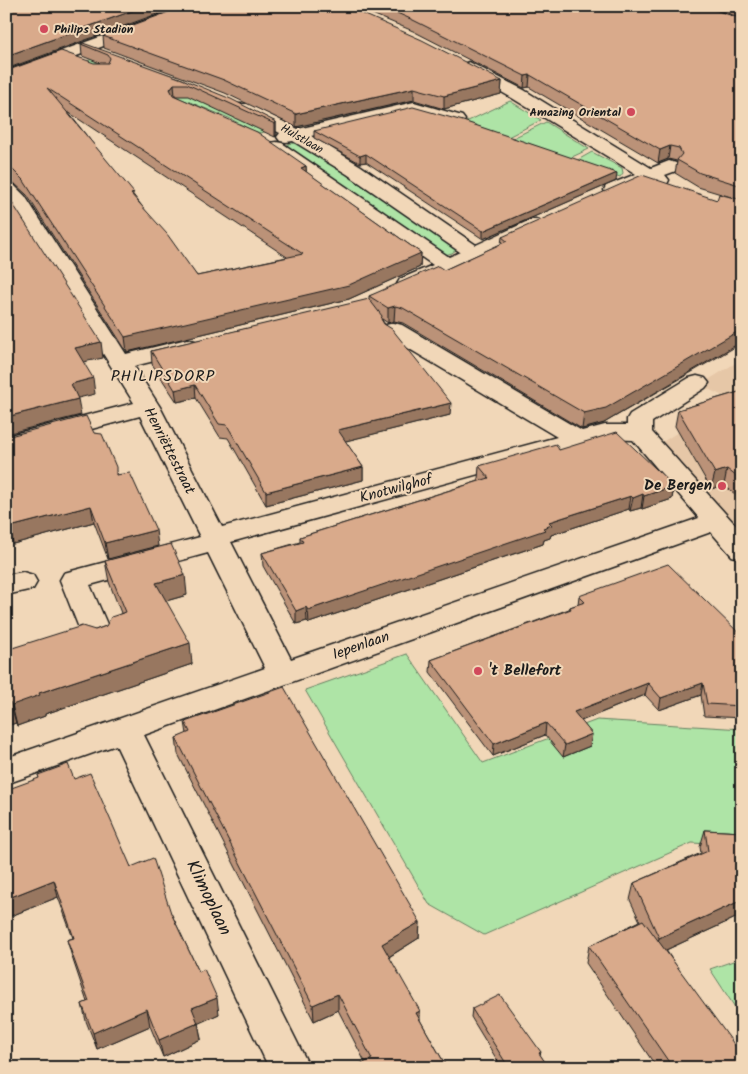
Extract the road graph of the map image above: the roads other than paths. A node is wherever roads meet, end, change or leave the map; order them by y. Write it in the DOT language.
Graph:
graph roads {
  1 [pos="199,6"];
  2 [pos="85,48"];
  3 [pos="63,56"];
  4 [pos="112,58"];
  5 [pos="456,60"];
  6 [pos="91,66"];
  7 [pos="6,77"];
  8 [pos="228,102"];
  9 [pos="456,120"];
  10 [pos="295,134"];
  11 [pos="669,167"];
  12 [pos="650,176"];
  13 [pos="675,186"];
  14 [pos="6,188"];
  15 [pos="597,197"];
  16 [pos="554,217"];
  17 [pos="475,253"];
  18 [pos="448,266"];
  19 [pos="393,290"];
  20 [pos="394,330"];
  21 [pos="208,341"];
  22 [pos="121,362"];
  23 [pos="697,383"];
  24 [pos="148,407"];
  25 [pos="640,433"];
  26 [pos="578,439"];
  27 [pos="6,444"];
  28 [pos="716,521"];
  29 [pos="215,540"];
  30 [pos="742,550"];
  31 [pos="98,638"];
  32 [pos="283,673"];
  33 [pos="125,729"];
  34 [pos="6,771"];
  35 [pos="289,1067"];
  1 -- 2 [label="street"];
  2 -- 3 [label="street"];
  2 -- 4 [label="street"];
  3 -- 6 [label="street"];
  3 -- 7 [label="street"];
  5 -- 12 [label="street"];
  8 -- 10 [label="street, Hulstlaan"];
  9 -- 10 [label="street"];
  10 -- 17 [label="street, Hulstlaan"];
  10 -- 18 [label="street, Hulstlaan"];
  11 -- 12 [label="street"];
  12 -- 13 [label="street"];
  12 -- 15 [label="street"];
  14 -- 22 [label="street, Henriëttestraat"];
  16 -- 17 [label="street"];
  17 -- 18 [label="street"];
  18 -- 19 [label="street"];
  20 -- 26 [label="street"];
  21 -- 22 [label="street"];
  22 -- 24 [label="street, Henriëttestraat"];
  23 -- 25 [label="street"];
  24 -- 27 [label="street"];
  24 -- 29 [label="street, Henriëttestraat"];
  25 -- 26 [label="street, Knotwilghof"];
  25 -- 28 [label="street"];
  26 -- 29 [label="street, Knotwilghof"];
  28 -- 30 [label="street"];
  28 -- 32 [label="street, Iepenlaan"];
  29 -- 31 [label="street, Knotwilghof"];
  29 -- 32 [label="street, Henriëttestraat"];
  32 -- 33 [label="street, Iepenlaan"];
  33 -- 34 [label="street, Iepenlaan"];
  33 -- 35 [label="street, Klimoplaan"];
}
